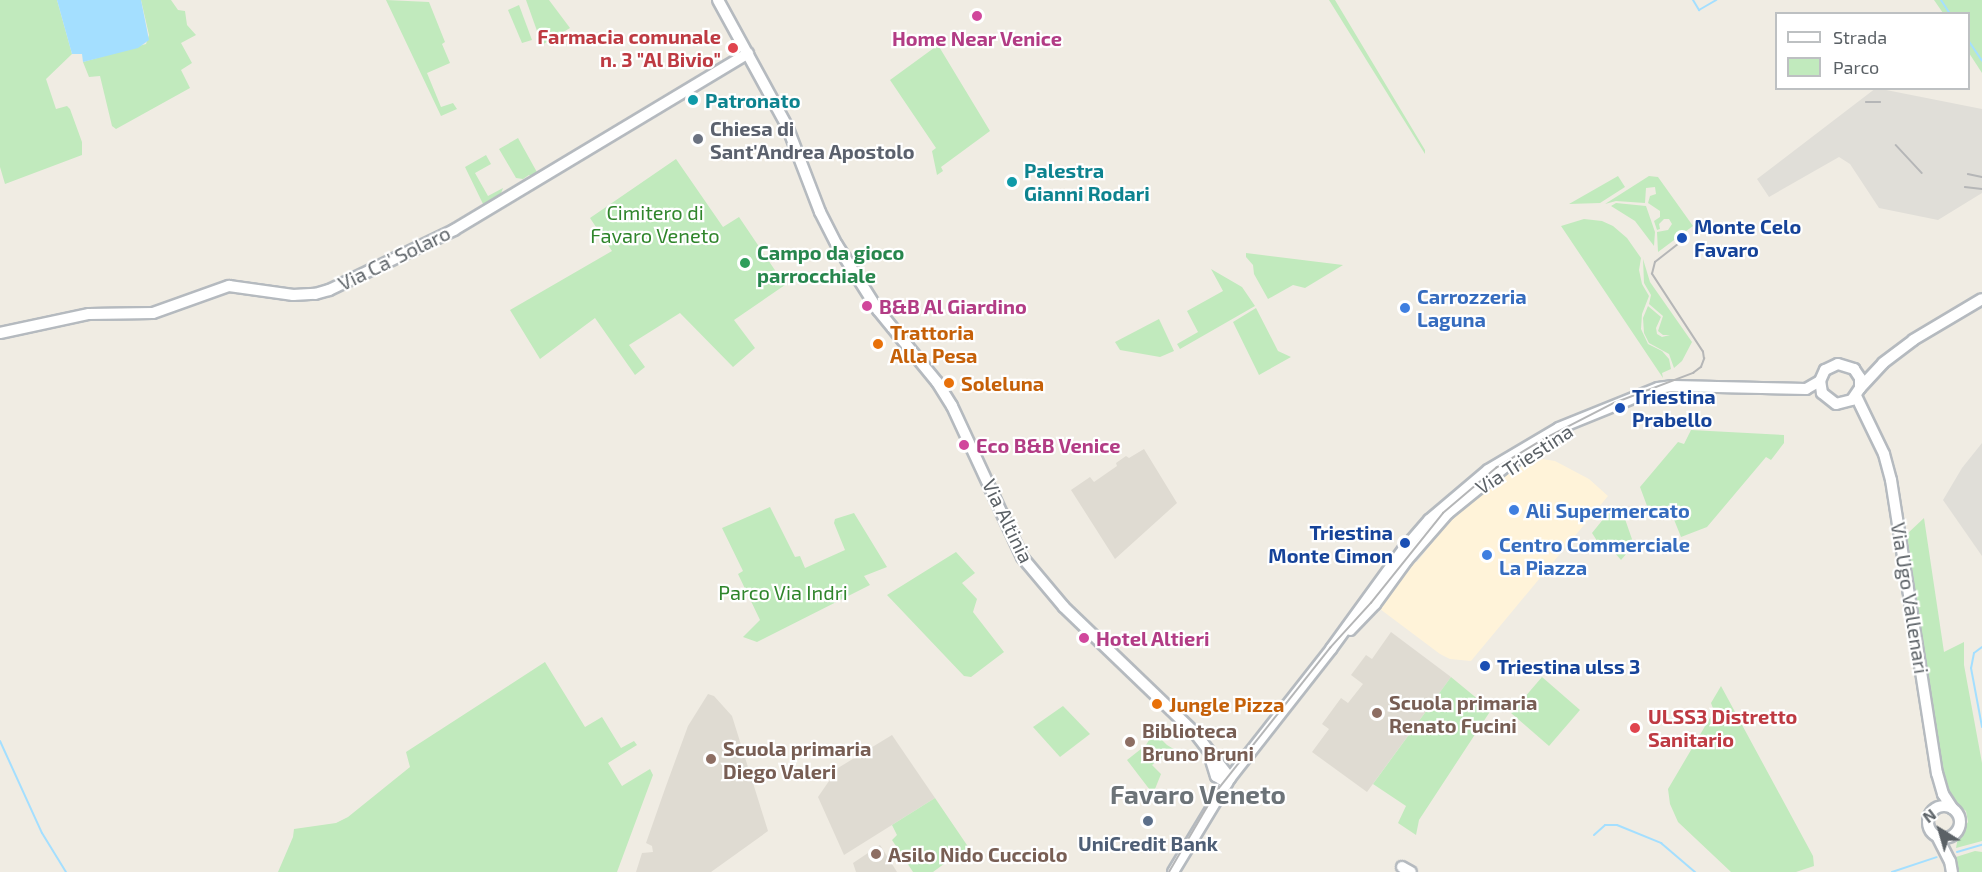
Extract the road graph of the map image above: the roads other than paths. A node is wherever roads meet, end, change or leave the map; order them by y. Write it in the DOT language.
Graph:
graph roads {
  1 [pos="718,0"];
  2 [pos="748,53"];
  3 [pos="1982,298"];
  4 [pos="0,333"];
  5 [pos="1883,363"];
  6 [pos="1854,369"];
  7 [pos="1820,381"];
  8 [pos="1756,389"];
  9 [pos="1858,392"];
  10 [pos="1826,398"];
  11 [pos="1615,404"];
  12 [pos="1842,404"];
  13 [pos="1571,423"];
  14 [pos="1870,427"];
  15 [pos="1546,443"];
  16 [pos="1385,575"];
  17 [pos="1371,608"];
  18 [pos="1347,625"];
  19 [pos="1331,649"];
  20 [pos="1209,754"];
  21 [pos="1212,768"];
  22 [pos="1936,773"];
  23 [pos="1231,777"];
  24 [pos="1215,801"];
  25 [pos="1952,808"];
  26 [pos="1933,811"];
  27 [pos="1956,832"];
  28 [pos="1937,836"];
  29 [pos="1951,867"];
  30 [pos="1173,872"];
  1 -- 2 [label="street, Via Altinia"];
  2 -- 4 [label="street, Via Ca' Solaro"];
  2 -- 20 [label="street, Via Altinia"];
  3 -- 5 [label="street"];
  5 -- 6 [label="street"];
  5 -- 9 [label="street"];
  6 -- 7 [label="street"];
  6 -- 9 [label="street"];
  7 -- 8 [label="street"];
  7 -- 10 [label="street"];
  8 -- 10 [label="street, Via Triestina"];
  8 -- 11 [label="street, Via Triestina"];
  9 -- 12 [label="street"];
  9 -- 14 [label="street, Via Ugo Vallenari"];
  10 -- 12 [label="street"];
  11 -- 13 [label="street, Via Triestina"];
  11 -- 15 [label="street, Via Triestina"];
  12 -- 14 [label="street, Via Ugo Vallenari"];
  13 -- 15 [label="street"];
  13 -- 16 [label="street, Via Triestina"];
  14 -- 22 [label="street, Via Ugo Vallenari"];
  15 -- 17 [label="street, Via Triestina"];
  16 -- 17 [label="street, Via Triestina"];
  16 -- 18 [label="street, Via Triestina"];
  17 -- 18 [label="street, Via Triestina"];
  17 -- 19 [label="street, Via Triestina"];
  18 -- 19 [label="street, Via Triestina"];
  19 -- 23 [label="street, Via Triestina"];
  20 -- 21 [label="street"];
  20 -- 23 [label="street, Via Altinia"];
  21 -- 23 [label="street"];
  21 -- 24 [label="street"];
  22 -- 25 [label="street, Via Ugo Vallenari"];
  22 -- 26 [label="street, Via Ugo Vallenari"];
  23 -- 24 [label="street, Via Triestina"];
  24 -- 30 [label="street, Via Triestina"];
  25 -- 26 [label="street"];
  25 -- 27 [label="street, Via Ugo Vallenari"];
  26 -- 28 [label="street, Via Ugo Vallenari"];
  27 -- 28 [label="street"];
  27 -- 29 [label="street, Via Ugo Vallenari"];
  28 -- 29 [label="street, Via Ugo Vallenari"];
}
